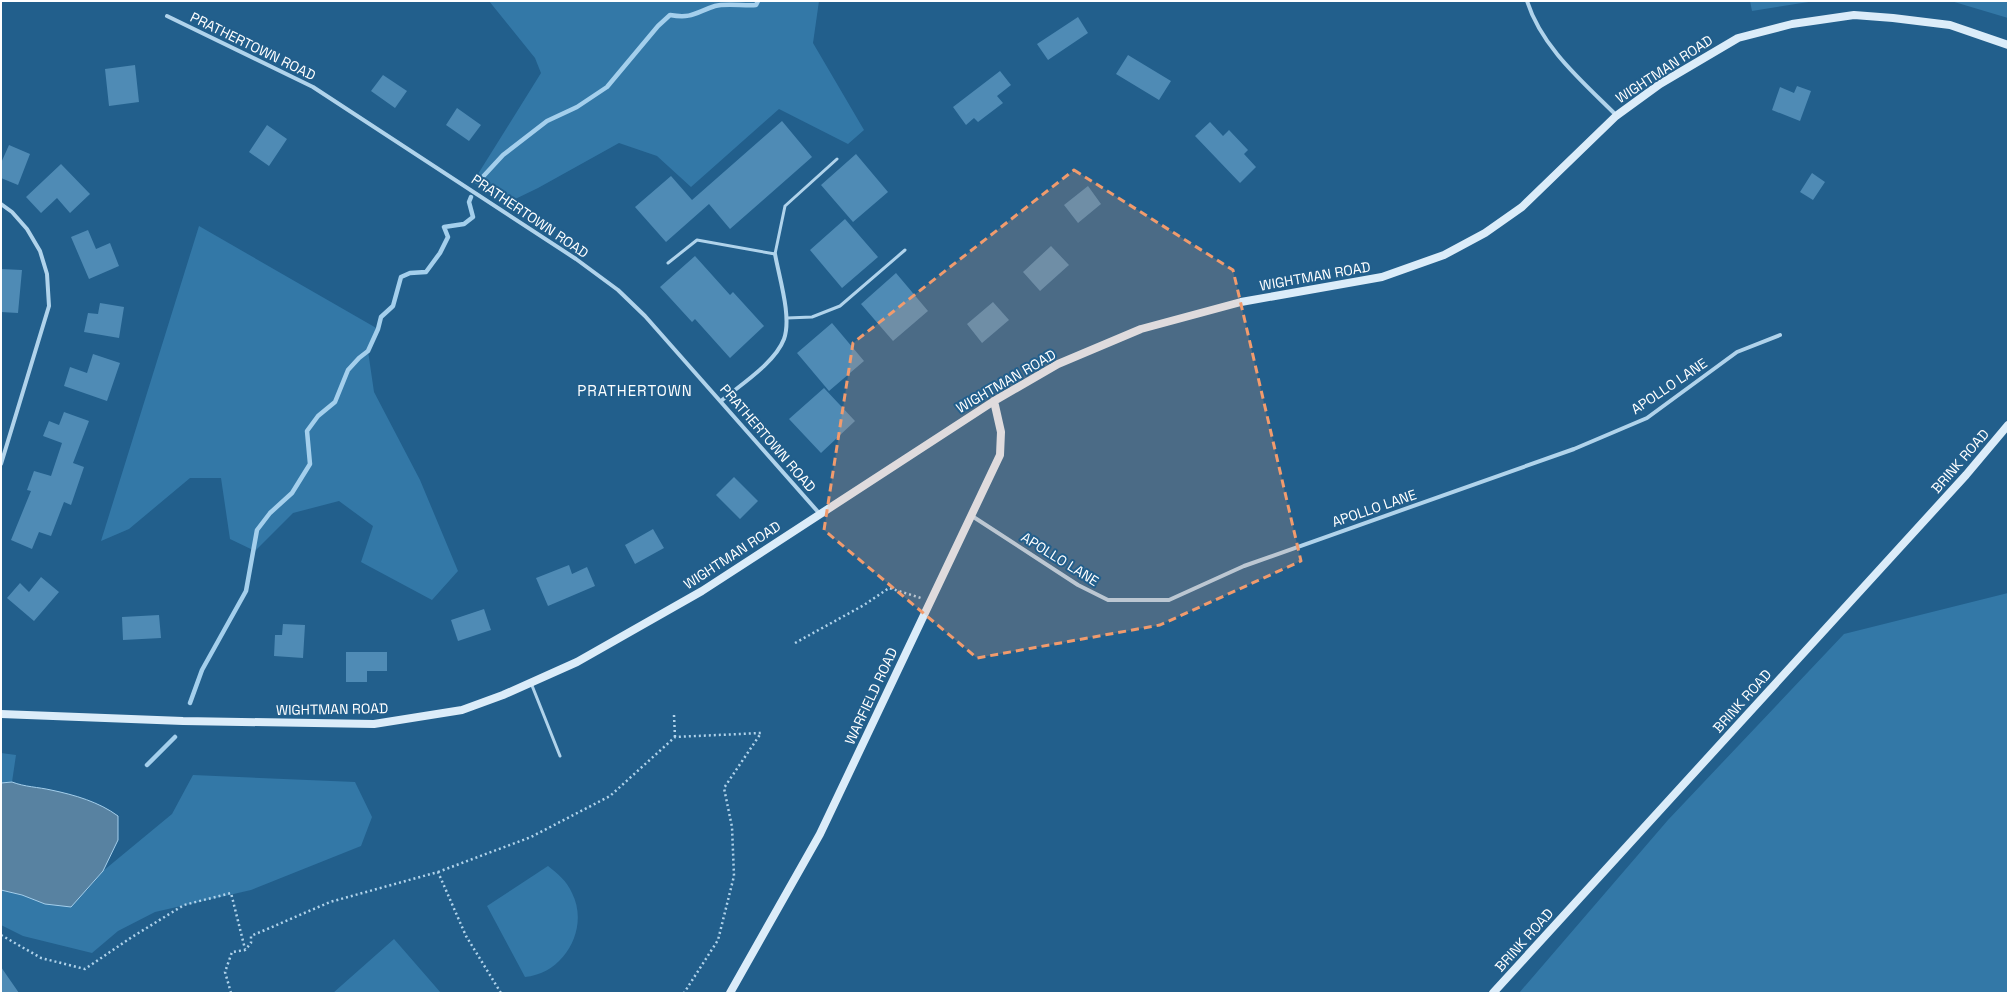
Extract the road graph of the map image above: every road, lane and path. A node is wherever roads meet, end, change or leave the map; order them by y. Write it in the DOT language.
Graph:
graph roads {
  1 [pos="1527,1"];
  2 [pos="167,16"];
  3 [pos="2008,45"];
  4 [pos="1616,116"];
  5 [pos="837,159"];
  6 [pos="1,204"];
  7 [pos="905,250"];
  8 [pos="775,254"];
  9 [pos="668,263"];
  10 [pos="787,318"];
  11 [pos="1780,335"];
  12 [pos="994,400"];
  13 [pos="721,401"];
  14 [pos="2008,425"];
  15 [pos="1,464"];
  16 [pos="819,513"];
  17 [pos="972,516"];
  18 [pos="931,602"];
  19 [pos="795,643"];
  20 [pos="531,683"];
  21 [pos="1,714"];
  22 [pos="674,715"];
  23 [pos="675,737"];
  24 [pos="560,756"];
  25 [pos="438,872"];
  26 [pos="1,935"];
  27 [pos="245,950"];
  28 [pos="231,993"];
  29 [pos="502,993"];
  30 [pos="684,993"];
  31 [pos="730,993"];
  32 [pos="1493,993"];
  1 -- 4 [label="street"];
  2 -- 13 [label="street, PRATHERTOWN ROAD"];
  3 -- 4 [label="main road, WIGHTMAN ROAD"];
  4 -- 12 [label="main road, WIGHTMAN ROAD"];
  5 -- 8 [label="lane"];
  6 -- 15 [label="street"];
  7 -- 10 [label="lane"];
  8 -- 9 [label="lane"];
  8 -- 10 [label="street"];
  10 -- 13 [label="street"];
  11 -- 17 [label="street, APOLLO LANE"];
  12 -- 16 [label="main road, WIGHTMAN ROAD"];
  12 -- 17 [label="main road, WARFIELD ROAD"];
  13 -- 16 [label="street, PRATHERTOWN ROAD"];
  14 -- 32 [label="main road, BRINK ROAD"];
  16 -- 20 [label="main road, WIGHTMAN ROAD"];
  17 -- 18 [label="main road, WARFIELD ROAD"];
  18 -- 19 [label="path"];
  18 -- 31 [label="main road, WARFIELD ROAD"];
  20 -- 21 [label="main road, WIGHTMAN ROAD"];
  20 -- 24 [label="lane"];
  22 -- 23 [label="path"];
  23 -- 25 [label="path"];
  23 -- 30 [label="path"];
  25 -- 27 [label="path"];
  25 -- 29 [label="path"];
  26 -- 27 [label="path"];
  27 -- 28 [label="path"];
}
